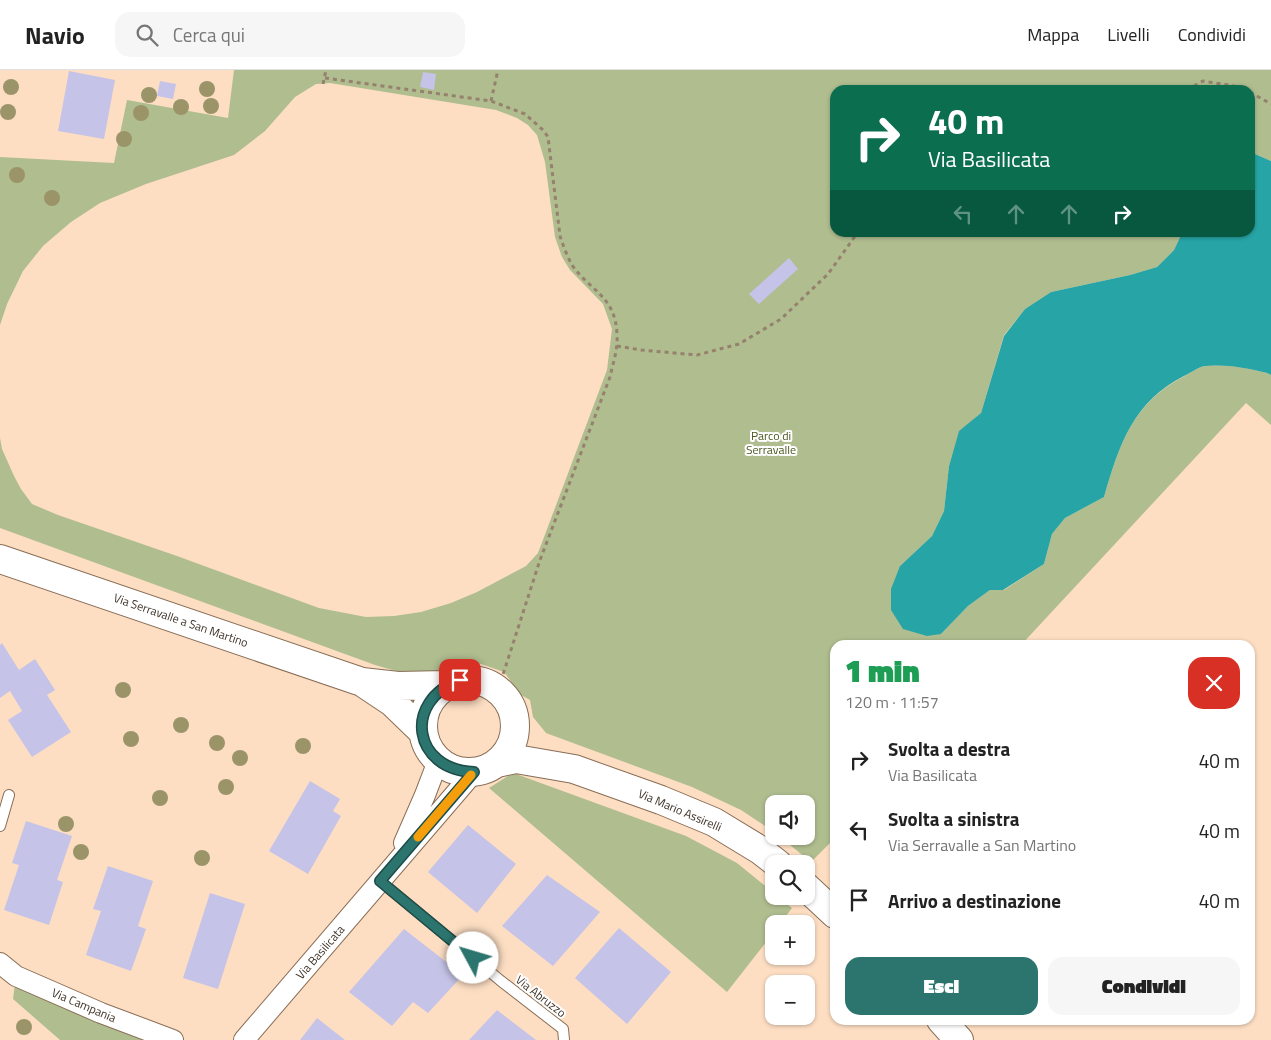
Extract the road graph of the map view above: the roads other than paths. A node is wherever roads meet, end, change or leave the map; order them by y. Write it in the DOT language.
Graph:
graph roads {
  1 [pos="0,559"];
  2 [pos="362,682"];
  3 [pos="446,685"];
  4 [pos="515,720"];
  5 [pos="422,731"];
  6 [pos="438,761"];
  7 [pos="486,767"];
  8 [pos="574,769"];
  9 [pos="9,795"];
  10 [pos="0,826"];
  11 [pos="766,855"];
  12 [pos="394,863"];
  13 [pos="380,881"];
  14 [pos="815,895"];
  15 [pos="830,909"];
  16 [pos="0,963"];
  17 [pos="946,1025"];
  18 [pos="173,1040"];
  19 [pos="244,1040"];
  20 [pos="564,1040"];
  21 [pos="959,1040"];
  1 -- 2 [label="street, Via Serravalle a San Martino"];
  2 -- 3 [label="street"];
  2 -- 5 [label="street"];
  3 -- 4 [label="street"];
  3 -- 5 [label="street"];
  4 -- 7 [label="street"];
  4 -- 8 [label="street"];
  5 -- 6 [label="street"];
  6 -- 7 [label="street"];
  6 -- 12 [label="street, Via Basilicata"];
  7 -- 8 [label="street"];
  7 -- 12 [label="street, Via Basilicata"];
  8 -- 11 [label="street, Via Mario Assirelli"];
  9 -- 10 [label="lane"];
  12 -- 13 [label="street, Via Basilicata"];
  13 -- 19 [label="street, Via Basilicata"];
  13 -- 20 [label="lane, Via Abruzzo"];
  14 -- 15 [label="street"];
  16 -- 18 [label="street, Via Campania"];
  17 -- 21 [label="street"];
}
